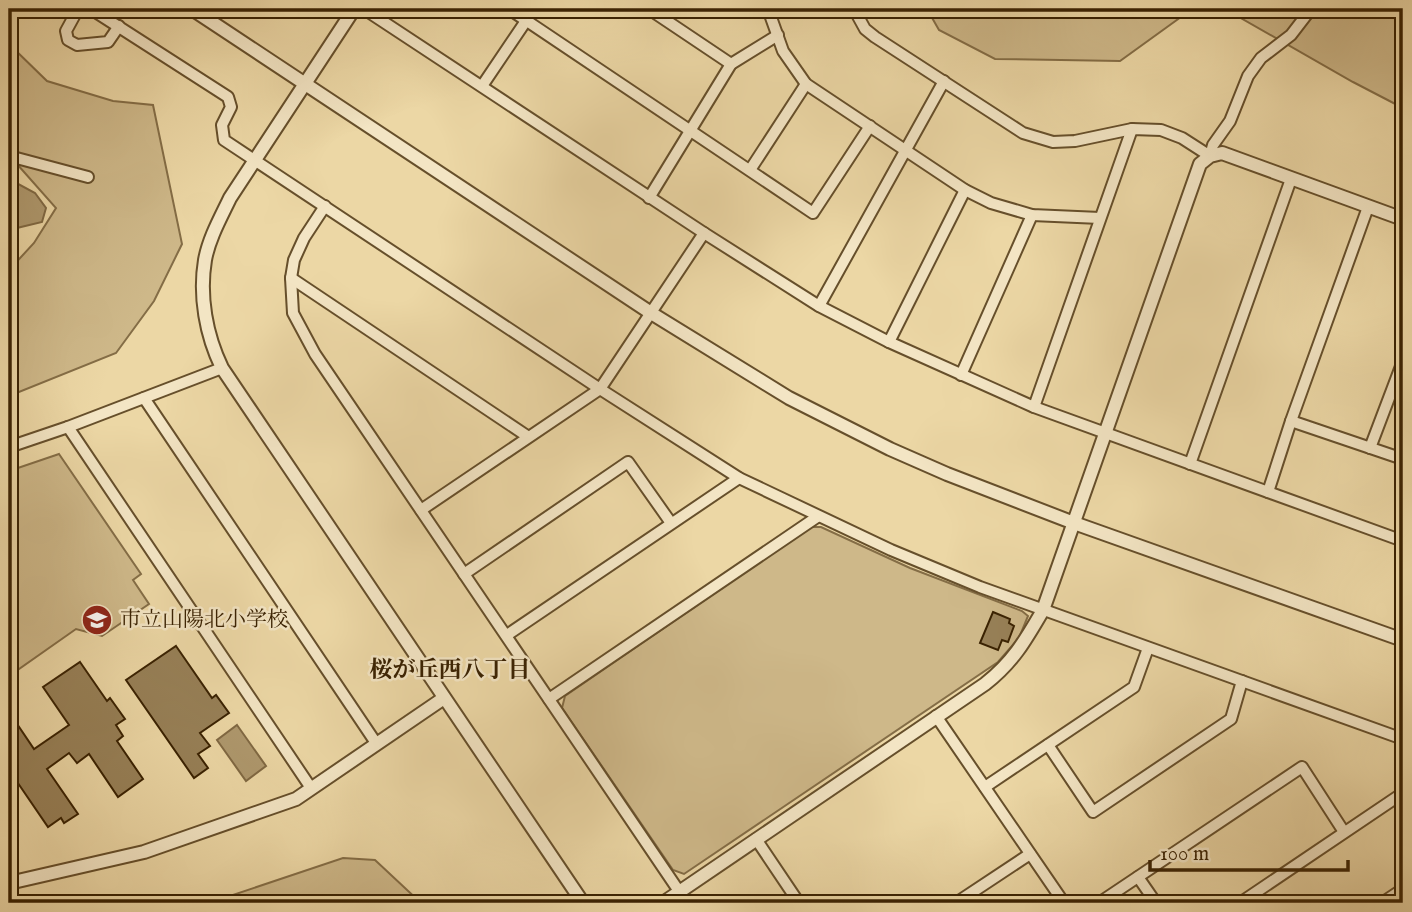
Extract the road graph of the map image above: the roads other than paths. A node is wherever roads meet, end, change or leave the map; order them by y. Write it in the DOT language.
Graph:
graph roads {
  1 [pos="78,9"];
  2 [pos="91,9"];
  3 [pos="192,9"];
  4 [pos="354,9"];
  5 [pos="364,9"];
  6 [pos="509,9"];
  7 [pos="534,9"];
  8 [pos="649,9"];
  9 [pos="768,9"];
  10 [pos="854,9"];
  11 [pos="1311,9"];
  12 [pos="526,20"];
  13 [pos="119,26"];
  14 [pos="778,35"];
  15 [pos="731,64"];
  16 [pos="944,81"];
  17 [pos="305,85"];
  18 [pos="806,85"];
  19 [pos="482,86"];
  20 [pos="870,126"];
  21 [pos="1132,129"];
  22 [pos="690,130"];
  23 [pos="907,149"];
  24 [pos="9,156"];
  25 [pos="1210,156"];
  26 [pos="255,160"];
  27 [pos="750,170"];
  28 [pos="88,177"];
  29 [pos="1292,179"];
  30 [pos="965,190"];
  31 [pos="649,198"];
  32 [pos="325,206"];
  33 [pos="1368,207"];
  34 [pos="1032,215"];
  35 [pos="1100,218"];
  36 [pos="1403,219"];
  37 [pos="704,233"];
  38 [pos="291,278"];
  39 [pos="819,306"];
  40 [pos="651,313"];
  41 [pos="889,342"];
  42 [pos="1403,361"];
  43 [pos="222,368"];
  44 [pos="961,375"];
  45 [pos="1401,376"];
  46 [pos="600,389"];
  47 [pos="144,398"];
  48 [pos="1034,407"];
  49 [pos="1291,421"];
  50 [pos="68,427"];
  51 [pos="1106,433"];
  52 [pos="527,436"];
  53 [pos="9,447"];
  54 [pos="1370,448"];
  55 [pos="1403,459"];
  56 [pos="1190,464"];
  57 [pos="739,478"];
  58 [pos="1268,492"];
  59 [pos="421,510"];
  60 [pos="817,517"];
  61 [pos="671,523"];
  62 [pos="1073,523"];
  63 [pos="1403,541"];
  64 [pos="464,574"];
  65 [pos="1043,610"];
  66 [pos="507,635"];
  67 [pos="1403,640"];
  68 [pos="1148,648"];
  69 [pos="1242,681"];
  70 [pos="444,698"];
  71 [pos="550,699"];
  72 [pos="936,716"];
  73 [pos="1403,739"];
  74 [pos="376,743"];
  75 [pos="1048,745"];
  76 [pos="985,787"];
  77 [pos="311,788"];
  78 [pos="1403,793"];
  79 [pos="1344,832"];
  80 [pos="756,839"];
  81 [pos="1030,854"];
  82 [pos="1138,877"];
  83 [pos="9,883"];
  84 [pos="1403,889"];
  85 [pos="684,898"];
  86 [pos="583,903"];
  87 [pos="663,903"];
  88 [pos="799,903"];
  89 [pos="956,903"];
  90 [pos="1064,903"];
  91 [pos="1099,903"];
  92 [pos="1156,903"];
  93 [pos="1240,903"];
  94 [pos="1382,903"];
  1 -- 13 [label="street"];
  2 -- 13 [label="street"];
  3 -- 17 [label="street"];
  4 -- 17 [label="street"];
  5 -- 19 [label="street"];
  6 -- 12 [label="street"];
  7 -- 12 [label="street"];
  8 -- 15 [label="street"];
  9 -- 14 [label="street"];
  10 -- 16 [label="street"];
  11 -- 25 [label="street"];
  12 -- 19 [label="street"];
  12 -- 22 [label="street"];
  13 -- 26 [label="street"];
  14 -- 15 [label="street"];
  14 -- 18 [label="street"];
  15 -- 22 [label="street"];
  16 -- 21 [label="street"];
  16 -- 23 [label="street"];
  17 -- 26 [label="street"];
  17 -- 40 [label="street"];
  18 -- 20 [label="street"];
  18 -- 27 [label="street"];
  19 -- 31 [label="street"];
  20 -- 23 [label="street"];
  20 -- 27 [label="street"];
  21 -- 25 [label="street"];
  21 -- 35 [label="street"];
  22 -- 27 [label="street"];
  22 -- 31 [label="street"];
  23 -- 30 [label="street"];
  23 -- 39 [label="street"];
  24 -- 28 [label="street"];
  25 -- 29 [label="street"];
  25 -- 51 [label="street"];
  26 -- 32 [label="street"];
  26 -- 43 [label="street"];
  29 -- 33 [label="street"];
  29 -- 56 [label="street"];
  30 -- 34 [label="street"];
  30 -- 41 [label="street"];
  31 -- 37 [label="street"];
  32 -- 38 [label="street"];
  32 -- 46 [label="street"];
  33 -- 36 [label="street"];
  33 -- 49 [label="street"];
  34 -- 35 [label="street"];
  34 -- 44 [label="street"];
  35 -- 48 [label="street"];
  37 -- 39 [label="street"];
  37 -- 40 [label="street"];
  38 -- 52 [label="street"];
  38 -- 59 [label="street"];
  39 -- 41 [label="street"];
  40 -- 46 [label="street"];
  40 -- 62 [label="street"];
  41 -- 44 [label="street"];
  42 -- 45 [label="street"];
  43 -- 47 [label="street"];
  43 -- 70 [label="street"];
  44 -- 48 [label="street"];
  45 -- 54 [label="street"];
  46 -- 52 [label="street"];
  46 -- 57 [label="street"];
  47 -- 50 [label="street"];
  47 -- 74 [label="street"];
  48 -- 51 [label="street"];
  49 -- 54 [label="street"];
  49 -- 58 [label="street"];
  50 -- 53 [label="street"];
  50 -- 77 [label="street"];
  51 -- 56 [label="street"];
  51 -- 62 [label="street"];
  52 -- 59 [label="street"];
  54 -- 55 [label="street"];
  56 -- 58 [label="street"];
  57 -- 60 [label="street"];
  57 -- 61 [label="street"];
  58 -- 63 [label="street"];
  59 -- 64 [label="street"];
  60 -- 65 [label="street"];
  60 -- 71 [label="street"];
  61 -- 64 [label="street"];
  61 -- 66 [label="street"];
  62 -- 65 [label="street"];
  62 -- 67 [label="street"];
  64 -- 66 [label="street"];
  65 -- 68 [label="street"];
  65 -- 72 [label="street"];
  66 -- 71 [label="street"];
  68 -- 69 [label="street"];
  68 -- 75 [label="street"];
  69 -- 73 [label="street"];
  69 -- 75 [label="street"];
  70 -- 74 [label="street"];
  70 -- 86 [label="street"];
  71 -- 85 [label="street"];
  72 -- 76 [label="street"];
  72 -- 80 [label="street"];
  74 -- 77 [label="street"];
  75 -- 76 [label="street"];
  76 -- 81 [label="street"];
  77 -- 83 [label="street"];
  78 -- 79 [label="street"];
  79 -- 82 [label="street"];
  79 -- 93 [label="street"];
  80 -- 85 [label="street"];
  80 -- 88 [label="street"];
  81 -- 89 [label="street"];
  81 -- 90 [label="street"];
  82 -- 91 [label="street"];
  82 -- 92 [label="street"];
  84 -- 94 [label="street"];
  85 -- 87 [label="street"];
}
